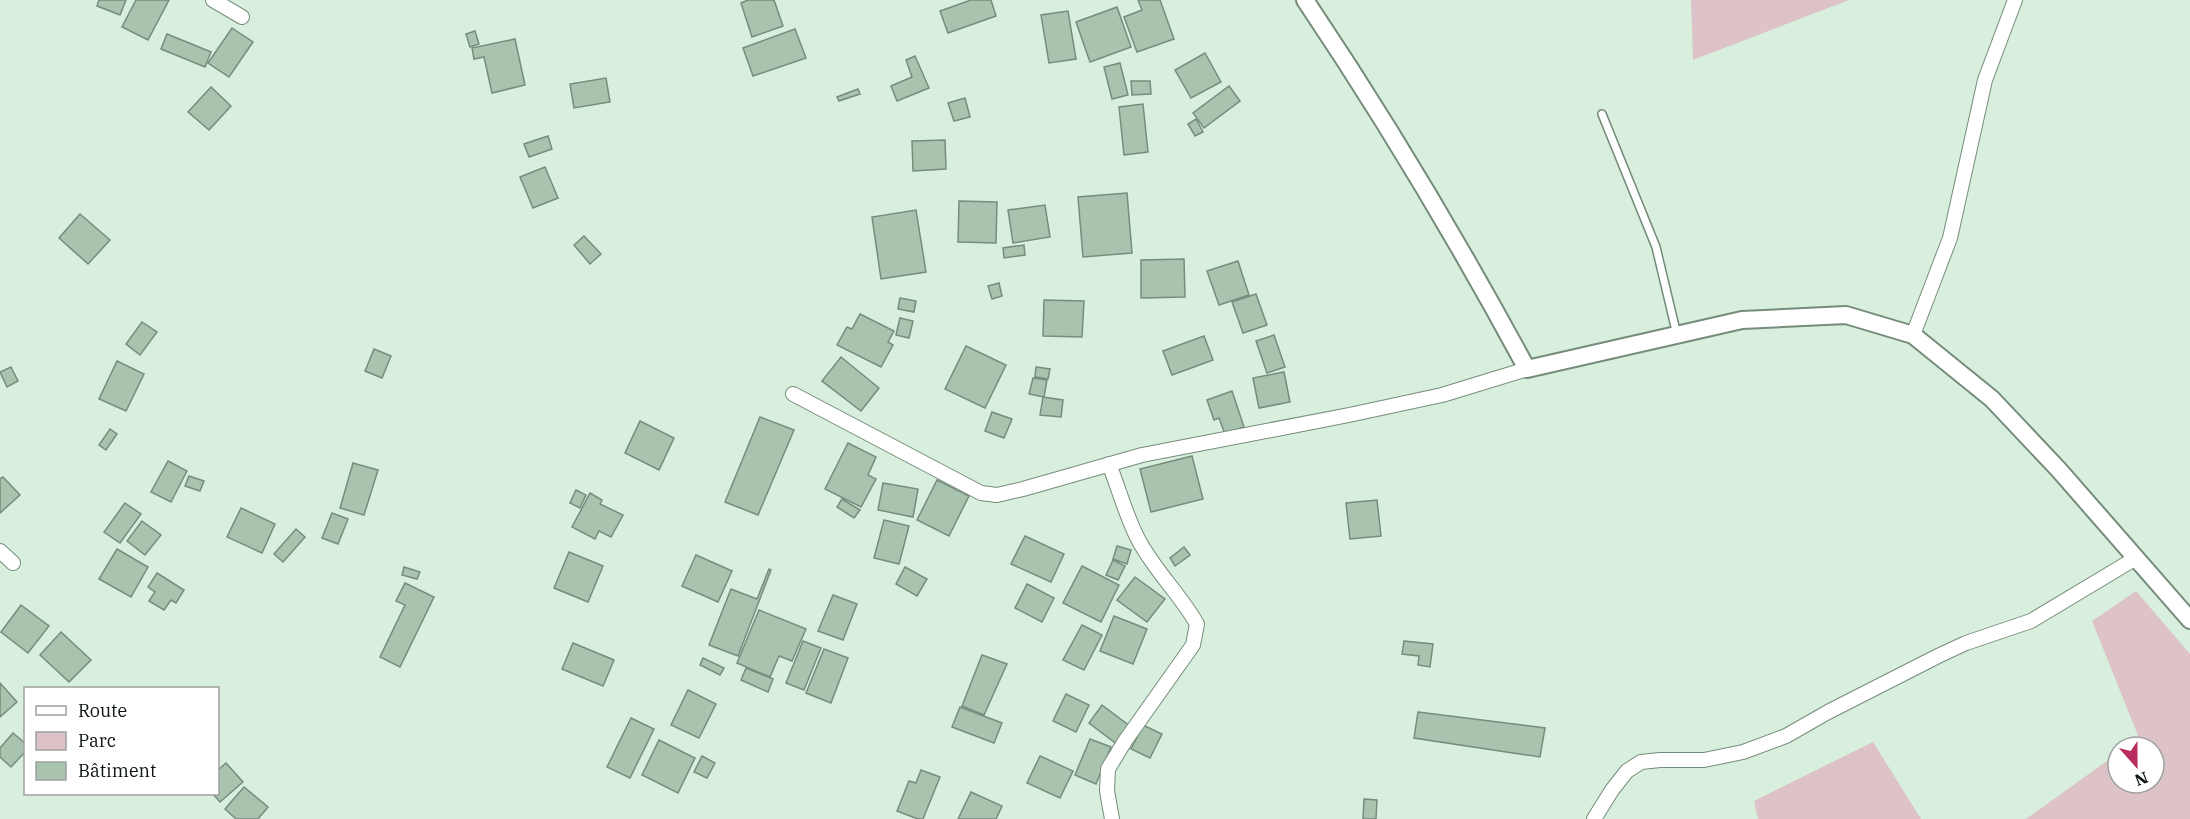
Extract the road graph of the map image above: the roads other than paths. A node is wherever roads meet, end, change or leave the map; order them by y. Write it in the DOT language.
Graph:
graph roads {
  1 [pos="213,0"];
  2 [pos="1305,0"];
  3 [pos="2015,0"];
  4 [pos="242,17"];
  5 [pos="1602,114"];
  6 [pos="1677,335"];
  7 [pos="1913,335"];
  8 [pos="1527,369"];
  9 [pos="793,394"];
  10 [pos="1109,464"];
  11 [pos="0,551"];
  12 [pos="2136,558"];
  13 [pos="13,563"];
  14 [pos="2190,620"];
  15 [pos="1112,819"];
  16 [pos="1594,819"];
  1 -- 4 [label="street"];
  2 -- 8 [label="street"];
  3 -- 7 [label="street"];
  5 -- 6 [label="lane"];
  6 -- 7 [label="street"];
  6 -- 8 [label="street"];
  7 -- 12 [label="street"];
  8 -- 10 [label="street"];
  9 -- 10 [label="street"];
  10 -- 15 [label="street"];
  11 -- 13 [label="street"];
  12 -- 14 [label="street"];
  12 -- 16 [label="street"];
}
